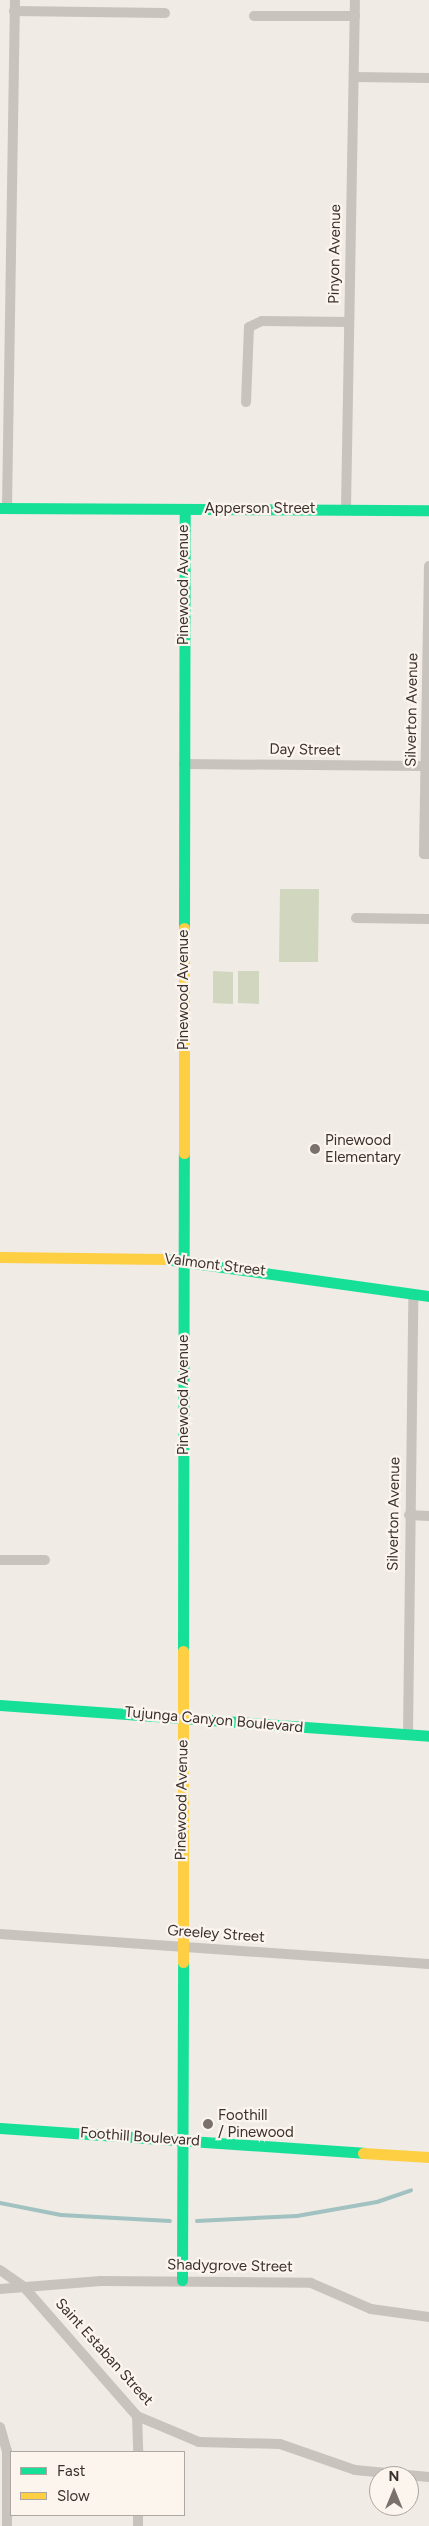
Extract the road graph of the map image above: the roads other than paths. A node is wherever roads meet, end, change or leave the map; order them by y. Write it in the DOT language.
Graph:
graph roads {
  1 [pos="15,0"];
  2 [pos="355,0"];
  3 [pos="14,11"];
  4 [pos="165,13"];
  5 [pos="254,16"];
  6 [pos="355,16"];
  7 [pos="354,76"];
  8 [pos="429,78"];
  9 [pos="349,322"];
  10 [pos="246,402"];
  11 [pos="4,508"];
  12 [pos="346,508"];
  13 [pos="185,510"];
  14 [pos="429,510"];
  15 [pos="429,566"];
  16 [pos="184,764"];
  17 [pos="426,766"];
  18 [pos="427,854"];
  19 [pos="356,918"];
  20 [pos="429,919"];
  21 [pos="0,1256"];
  22 [pos="185,1259"];
  23 [pos="413,1294"];
  24 [pos="429,1296"];
  25 [pos="409,1515"];
  26 [pos="429,1516"];
  27 [pos="0,1560"];
  28 [pos="45,1560"];
  29 [pos="0,1704"];
  30 [pos="183,1720"];
  31 [pos="408,1734"];
  32 [pos="429,1736"];
  33 [pos="0,1934"];
  34 [pos="179,1946"];
  35 [pos="429,1964"];
  36 [pos="0,2128"];
  37 [pos="180,2140"];
  38 [pos="429,2157"];
  39 [pos="0,2270"];
  40 [pos="182,2280"];
  41 [pos="24,2287"];
  42 [pos="0,2289"];
  43 [pos="429,2317"];
  44 [pos="137,2416"];
  45 [pos="0,2427"];
  46 [pos="138,2451"];
  47 [pos="429,2477"];
  48 [pos="7,2526"];
  1 -- 3 [label="street"];
  2 -- 6 [label="street, Pinyon Avenue"];
  3 -- 4 [label="street"];
  3 -- 11 [label="street"];
  5 -- 6 [label="street"];
  6 -- 7 [label="street, Pinyon Avenue"];
  7 -- 8 [label="street"];
  7 -- 9 [label="street, Pinyon Avenue"];
  9 -- 10 [label="street"];
  9 -- 12 [label="street, Pinyon Avenue"];
  11 -- 13 [label="street, Apperson Street"];
  12 -- 13 [label="street, Apperson Street"];
  12 -- 14 [label="street, Apperson Street"];
  13 -- 16 [label="street, Pinewood Avenue"];
  15 -- 17 [label="street, Silverton Avenue"];
  16 -- 17 [label="street, Day Street"];
  16 -- 22 [label="street, Pinewood Avenue"];
  17 -- 18 [label="street, Silverton Avenue"];
  19 -- 20 [label="street"];
  21 -- 22 [label="street, Valmont Street"];
  22 -- 23 [label="street, Valmont Street"];
  22 -- 30 [label="street, Pinewood Avenue"];
  23 -- 24 [label="street, Valmont Street"];
  23 -- 25 [label="street, Silverton Avenue"];
  25 -- 26 [label="street"];
  25 -- 31 [label="street, Silverton Avenue"];
  27 -- 28 [label="street"];
  29 -- 30 [label="street, Tujunga Canyon Boulevard"];
  30 -- 31 [label="street, Tujunga Canyon Boulevard"];
  30 -- 34 [label="street, Pinewood Avenue"];
  31 -- 32 [label="street, Tujunga Canyon Boulevard"];
  33 -- 34 [label="street, Greeley Street"];
  34 -- 35 [label="street, Greeley Street"];
  34 -- 37 [label="street, Pinewood Avenue"];
  36 -- 37 [label="street, Foothill Boulevard"];
  37 -- 38 [label="street, Foothill Boulevard"];
  37 -- 40 [label="street, Pinewood Avenue"];
  39 -- 41 [label="street, Saint Estaban Street"];
  40 -- 41 [label="street, Shadygrove Street"];
  40 -- 43 [label="street, Shadygrove Street"];
  41 -- 42 [label="street, Shadygrove Street"];
  41 -- 44 [label="street, Saint Estaban Street"];
  44 -- 46 [label="street"];
  44 -- 47 [label="street, Saint Estaban Street"];
  45 -- 48 [label="street"];
}
